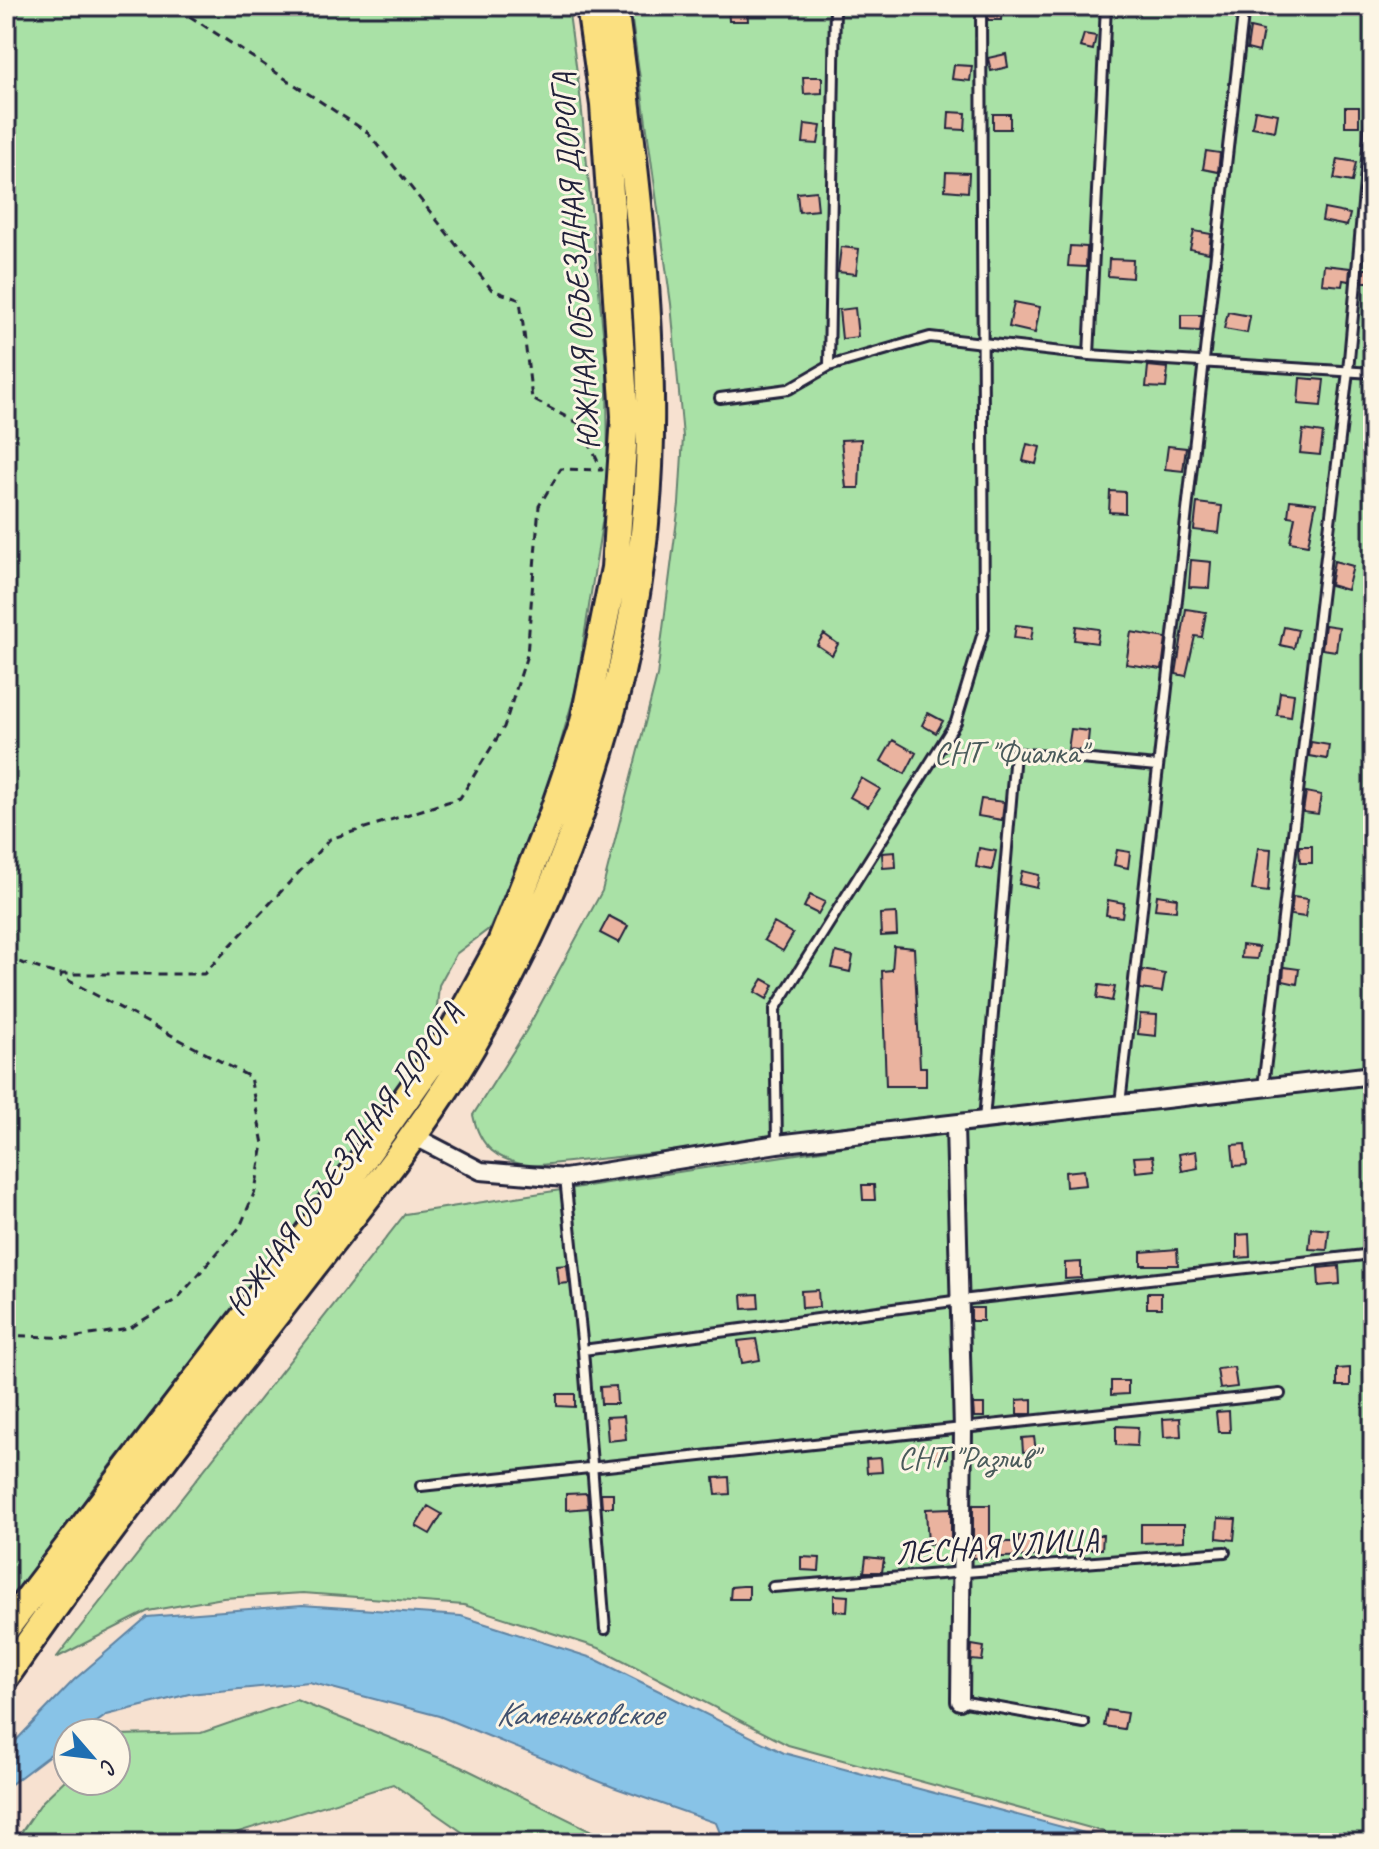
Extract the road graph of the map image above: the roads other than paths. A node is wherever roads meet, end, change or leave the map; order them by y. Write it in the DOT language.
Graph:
graph roads {
  1 [pos="590,6"];
  2 [pos="614,6"];
  3 [pos="835,6"];
  4 [pos="981,6"];
  5 [pos="1106,6"];
  6 [pos="1244,6"];
  7 [pos="1373,92"];
  8 [pos="983,341"];
  9 [pos="1089,355"];
  10 [pos="1205,363"];
  11 [pos="829,366"];
  12 [pos="1348,371"];
  13 [pos="1373,373"];
  14 [pos="720,398"];
  15 [pos="1157,766"];
  16 [pos="1373,1075"];
  17 [pos="1263,1087"];
  18 [pos="1120,1105"];
  19 [pos="409,1118"];
  20 [pos="984,1120"];
  21 [pos="955,1126"];
  22 [pos="777,1144"];
  23 [pos="565,1178"];
  24 [pos="1373,1254"];
  25 [pos="961,1300"];
  26 [pos="583,1350"];
  27 [pos="1280,1394"];
  28 [pos="963,1430"];
  29 [pos="592,1466"];
  30 [pos="421,1486"];
  31 [pos="1225,1552"];
  32 [pos="960,1573"];
  33 [pos="773,1587"];
  34 [pos="6,1628"];
  35 [pos="605,1629"];
  36 [pos="6,1676"];
  37 [pos="960,1701"];
  38 [pos="1084,1723"];
  1 -- 19 [label="main road, ЮЖНАЯ ОБЪЕЗДНАЯ ДОРОГА"];
  2 -- 19 [label="main road, ЮЖНАЯ ОБЪЕЗДНАЯ ДОРОГА"];
  3 -- 11 [label="lane"];
  4 -- 8 [label="lane"];
  5 -- 9 [label="lane"];
  6 -- 10 [label="lane"];
  7 -- 12 [label="lane"];
  8 -- 9 [label="lane"];
  8 -- 11 [label="lane"];
  8 -- 22 [label="lane"];
  9 -- 10 [label="lane"];
  10 -- 12 [label="lane"];
  10 -- 15 [label="lane"];
  11 -- 14 [label="lane"];
  12 -- 13 [label="lane"];
  12 -- 17 [label="lane"];
  15 -- 18 [label="lane"];
  15 -- 20 [label="lane"];
  16 -- 17 [label="street"];
  17 -- 18 [label="street"];
  18 -- 20 [label="street"];
  19 -- 23 [label="street"];
  19 -- 34 [label="main road, ЮЖНАЯ ОБЪЕЗДНАЯ ДОРОГА"];
  19 -- 36 [label="main road, ЮЖНАЯ ОБЪЕЗДНАЯ ДОРОГА"];
  20 -- 21 [label="street"];
  21 -- 22 [label="street"];
  21 -- 25 [label="street"];
  22 -- 23 [label="street"];
  23 -- 26 [label="lane"];
  24 -- 25 [label="lane"];
  25 -- 26 [label="lane"];
  25 -- 28 [label="street"];
  26 -- 29 [label="lane"];
  27 -- 28 [label="lane"];
  28 -- 29 [label="lane"];
  28 -- 32 [label="street"];
  29 -- 30 [label="lane"];
  29 -- 35 [label="lane"];
  31 -- 32 [label="lane, ЛЕСНАЯ УЛИЦА"];
  32 -- 33 [label="lane, ЛЕСНАЯ УЛИЦА"];
  32 -- 37 [label="street"];
  37 -- 38 [label="lane"];
}
